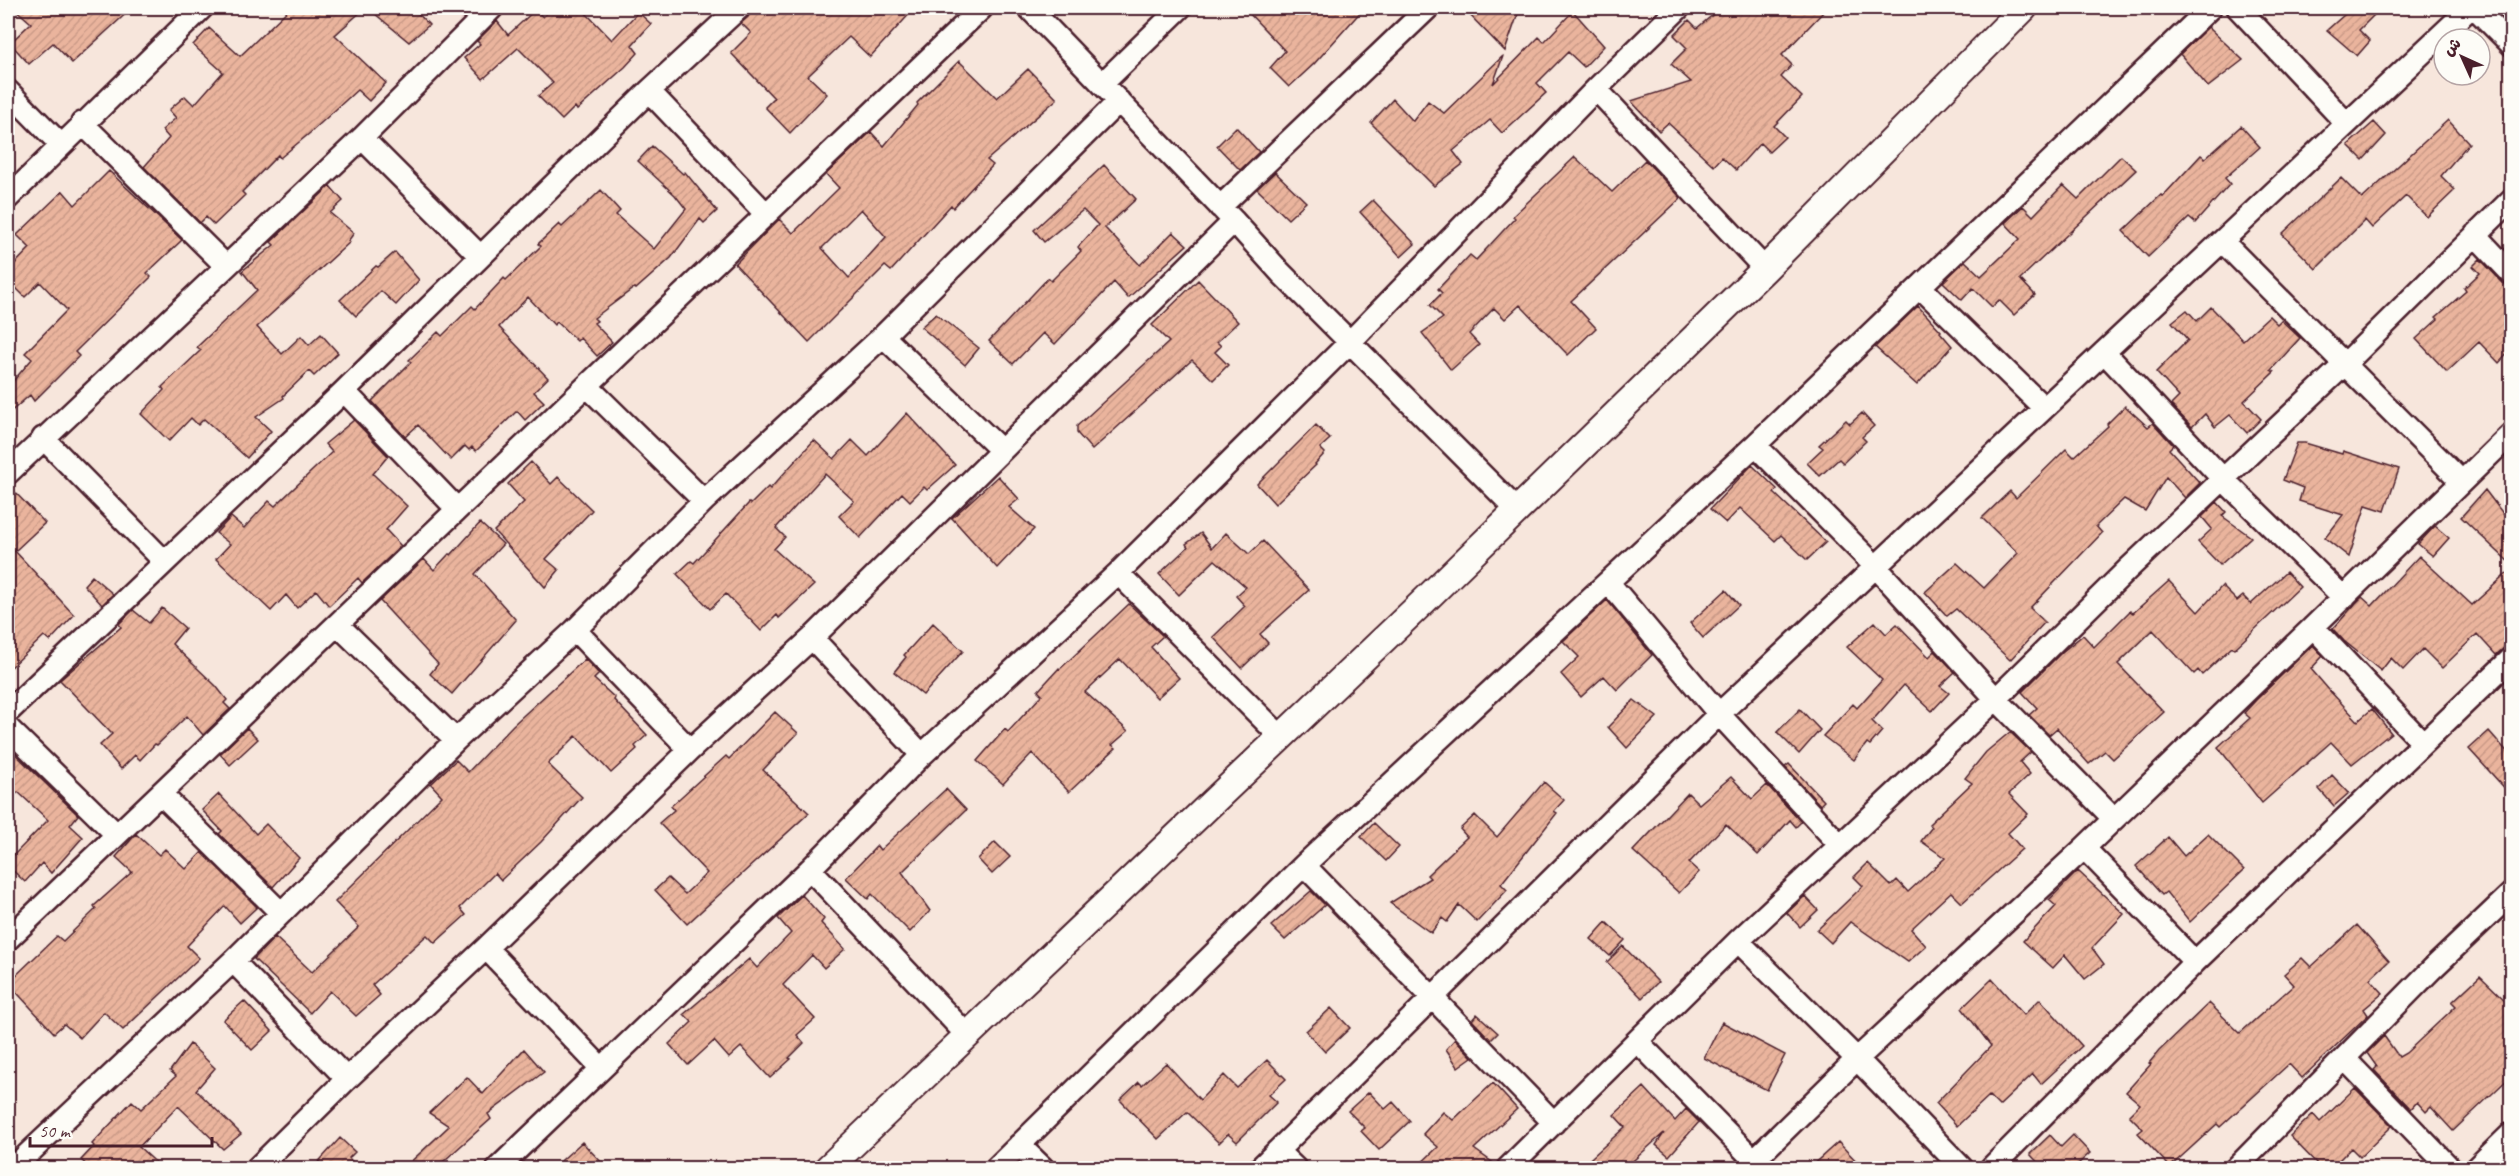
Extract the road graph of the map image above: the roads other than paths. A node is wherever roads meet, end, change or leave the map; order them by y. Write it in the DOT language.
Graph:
graph roads {
  1 [pos="202,8"];
  2 [pos="492,8"];
  3 [pos="739,8"];
  4 [pos="982,8"];
  5 [pos="1029,8"];
  6 [pos="1180,8"];
  7 [pos="1428,8"];
  8 [pos="1679,8"];
  9 [pos="2024,8"];
  10 [pos="2210,8"];
  11 [pos="2238,8"];
  12 [pos="2470,8"];
  13 [pos="2475,8"];
  14 [pos="2511,45"];
  15 [pos="1102,84"];
  16 [pos="1596,89"];
  17 [pos="8,91"];
  18 [pos="649,91"];
  19 [pos="1119,101"];
  20 [pos="82,123"];
  21 [pos="2346,123"];
  22 [pos="362,138"];
  23 [pos="61,145"];
  24 [pos="8,198"];
  25 [pos="2511,199"];
  26 [pos="765,213"];
  27 [pos="1227,214"];
  28 [pos="2475,235"];
  29 [pos="2223,242"];
  30 [pos="480,256"];
  31 [pos="226,266"];
  32 [pos="1765,269"];
  33 [pos="2511,274"];
  34 [pos="1920,287"];
  35 [pos="883,336"];
  36 [pos="1349,343"];
  37 [pos="2104,352"];
  38 [pos="2346,364"];
  39 [pos="588,387"];
  40 [pos="344,391"];
  41 [pos="2044,408"];
  42 [pos="2511,433"];
  43 [pos="43,438"];
  44 [pos="1755,446"];
  45 [pos="1001,450"];
  46 [pos="8,473"];
  47 [pos="2223,479"];
  48 [pos="2461,482"];
  49 [pos="704,501"];
  50 [pos="457,509"];
  51 [pos="1517,510"];
  52 [pos="164,561"];
  53 [pos="1876,567"];
  54 [pos="1118,573"];
  55 [pos="1608,582"];
  56 [pos="2344,598"];
  57 [pos="338,625"];
  58 [pos="2313,627"];
  59 [pos="575,630"];
  60 [pos="812,638"];
  61 [pos="2511,658"];
  62 [pos="1995,699"];
  63 [pos="8,712"];
  64 [pos="1719,714"];
  65 [pos="8,728"];
  66 [pos="1281,737"];
  67 [pos="456,740"];
  68 [pos="2423,743"];
  69 [pos="690,750"];
  70 [pos="922,755"];
  71 [pos="161,794"];
  72 [pos="2114,819"];
  73 [pos="117,835"];
  74 [pos="1839,844"];
  75 [pos="2084,848"];
  76 [pos="1304,865"];
  77 [pos="810,869"];
  78 [pos="2511,893"];
  79 [pos="281,914"];
  80 [pos="8,939"];
  81 [pos="1738,941"];
  82 [pos="486,948"];
  83 [pos="233,961"];
  84 [pos="2195,962"];
  85 [pos="1434,998"];
  86 [pos="967,1035"];
  87 [pos="1638,1042"];
  88 [pos="1857,1059"];
  89 [pos="2345,1059"];
  90 [pos="600,1068"];
  91 [pos="347,1078"];
  92 [pos="1554,1123"];
  93 [pos="2511,1133"];
  94 [pos="1020,1145"];
  95 [pos="1277,1151"];
  96 [pos="1750,1164"];
  97 [pos="2002,1165"];
  98 [pos="13,1168"];
  99 [pos="257,1168"];
  100 [pos="498,1168"];
  101 [pos="828,1168"];
  102 [pos="996,1168"];
  103 [pos="1042,1168"];
  104 [pos="1260,1168"];
  105 [pos="1295,1168"];
  106 [pos="1508,1168"];
  107 [pos="1962,1168"];
  108 [pos="2236,1168"];
  109 [pos="2450,1168"];
  110 [pos="2476,1168"];
  1 -- 20 [label="street"];
  2 -- 22 [label="street"];
  3 -- 18 [label="street"];
  4 -- 26 [label="street"];
  5 -- 15 [label="street"];
  6 -- 15 [label="street"];
  7 -- 27 [label="street"];
  8 -- 16 [label="street"];
  9 -- 32 [label="street"];
  10 -- 34 [label="street"];
  11 -- 21 [label="street"];
  12 -- 21 [label="street"];
  13 -- 14 [label="street"];
  15 -- 19 [label="street"];
  16 -- 32 [label="street"];
  16 -- 36 [label="street"];
  17 -- 23 [label="street"];
  18 -- 26 [label="street"];
  18 -- 30 [label="street"];
  19 -- 27 [label="street"];
  19 -- 35 [label="street"];
  20 -- 23 [label="street"];
  20 -- 31 [label="street"];
  21 -- 29 [label="street"];
  22 -- 30 [label="street"];
  22 -- 31 [label="street"];
  23 -- 24 [label="street"];
  25 -- 28 [label="street"];
  26 -- 39 [label="street"];
  27 -- 36 [label="street"];
  27 -- 45 [label="street"];
  28 -- 33 [label="street"];
  28 -- 38 [label="street"];
  29 -- 37 [label="street"];
  29 -- 38 [label="street"];
  30 -- 40 [label="street"];
  31 -- 43 [label="street"];
  32 -- 51 [label="street"];
  34 -- 41 [label="street"];
  34 -- 44 [label="street"];
  35 -- 45 [label="street"];
  35 -- 49 [label="street"];
  36 -- 51 [label="street"];
  36 -- 54 [label="street"];
  37 -- 41 [label="street"];
  37 -- 47 [label="street"];
  38 -- 47 [label="street"];
  38 -- 48 [label="street"];
  39 -- 49 [label="street"];
  39 -- 50 [label="street"];
  40 -- 50 [label="street"];
  40 -- 52 [label="street"];
  41 -- 53 [label="street"];
  42 -- 48 [label="street"];
  43 -- 46 [label="street"];
  43 -- 52 [label="street"];
  44 -- 53 [label="street"];
  44 -- 55 [label="street"];
  45 -- 60 [label="street"];
  47 -- 56 [label="street"];
  47 -- 62 [label="street"];
  48 -- 56 [label="street"];
  49 -- 59 [label="street"];
  50 -- 57 [label="street"];
  51 -- 66 [label="street"];
  52 -- 63 [label="street"];
  53 -- 62 [label="street"];
  53 -- 64 [label="street"];
  54 -- 66 [label="street"];
  54 -- 70 [label="street"];
  55 -- 64 [label="street"];
  55 -- 76 [label="street"];
  56 -- 58 [label="street"];
  57 -- 67 [label="street"];
  57 -- 71 [label="street"];
  58 -- 68 [label="street"];
  58 -- 72 [label="street"];
  59 -- 67 [label="street"];
  59 -- 69 [label="street"];
  60 -- 69 [label="street"];
  60 -- 70 [label="street"];
  61 -- 68 [label="street"];
  62 -- 72 [label="street"];
  62 -- 74 [label="street"];
  64 -- 74 [label="street"];
  64 -- 85 [label="street"];
  65 -- 73 [label="street"];
  66 -- 86 [label="street"];
  67 -- 79 [label="street"];
  68 -- 84 [label="street"];
  69 -- 82 [label="street"];
  70 -- 77 [label="street"];
  71 -- 73 [label="street"];
  71 -- 79 [label="street"];
  72 -- 75 [label="street"];
  73 -- 80 [label="street"];
  74 -- 81 [label="street"];
  75 -- 84 [label="street"];
  75 -- 88 [label="street"];
  76 -- 85 [label="street"];
  76 -- 94 [label="street"];
  77 -- 86 [label="street"];
  77 -- 90 [label="street"];
  78 -- 89 [label="street"];
  79 -- 83 [label="street"];
  81 -- 87 [label="street"];
  81 -- 88 [label="street"];
  82 -- 90 [label="street"];
  82 -- 91 [label="street"];
  83 -- 91 [label="street"];
  83 -- 98 [label="street"];
  84 -- 97 [label="street"];
  85 -- 92 [label="street"];
  85 -- 95 [label="street"];
  86 -- 101 [label="street"];
  87 -- 92 [label="street"];
  87 -- 96 [label="street"];
  88 -- 96 [label="street"];
  88 -- 107 [label="street"];
  89 -- 108 [label="street"];
  89 -- 109 [label="street"];
  90 -- 100 [label="street"];
  91 -- 99 [label="street"];
  92 -- 106 [label="street"];
  93 -- 110 [label="street"];
  94 -- 102 [label="street"];
  94 -- 103 [label="street"];
  95 -- 104 [label="street"];
  95 -- 105 [label="street"];
}
